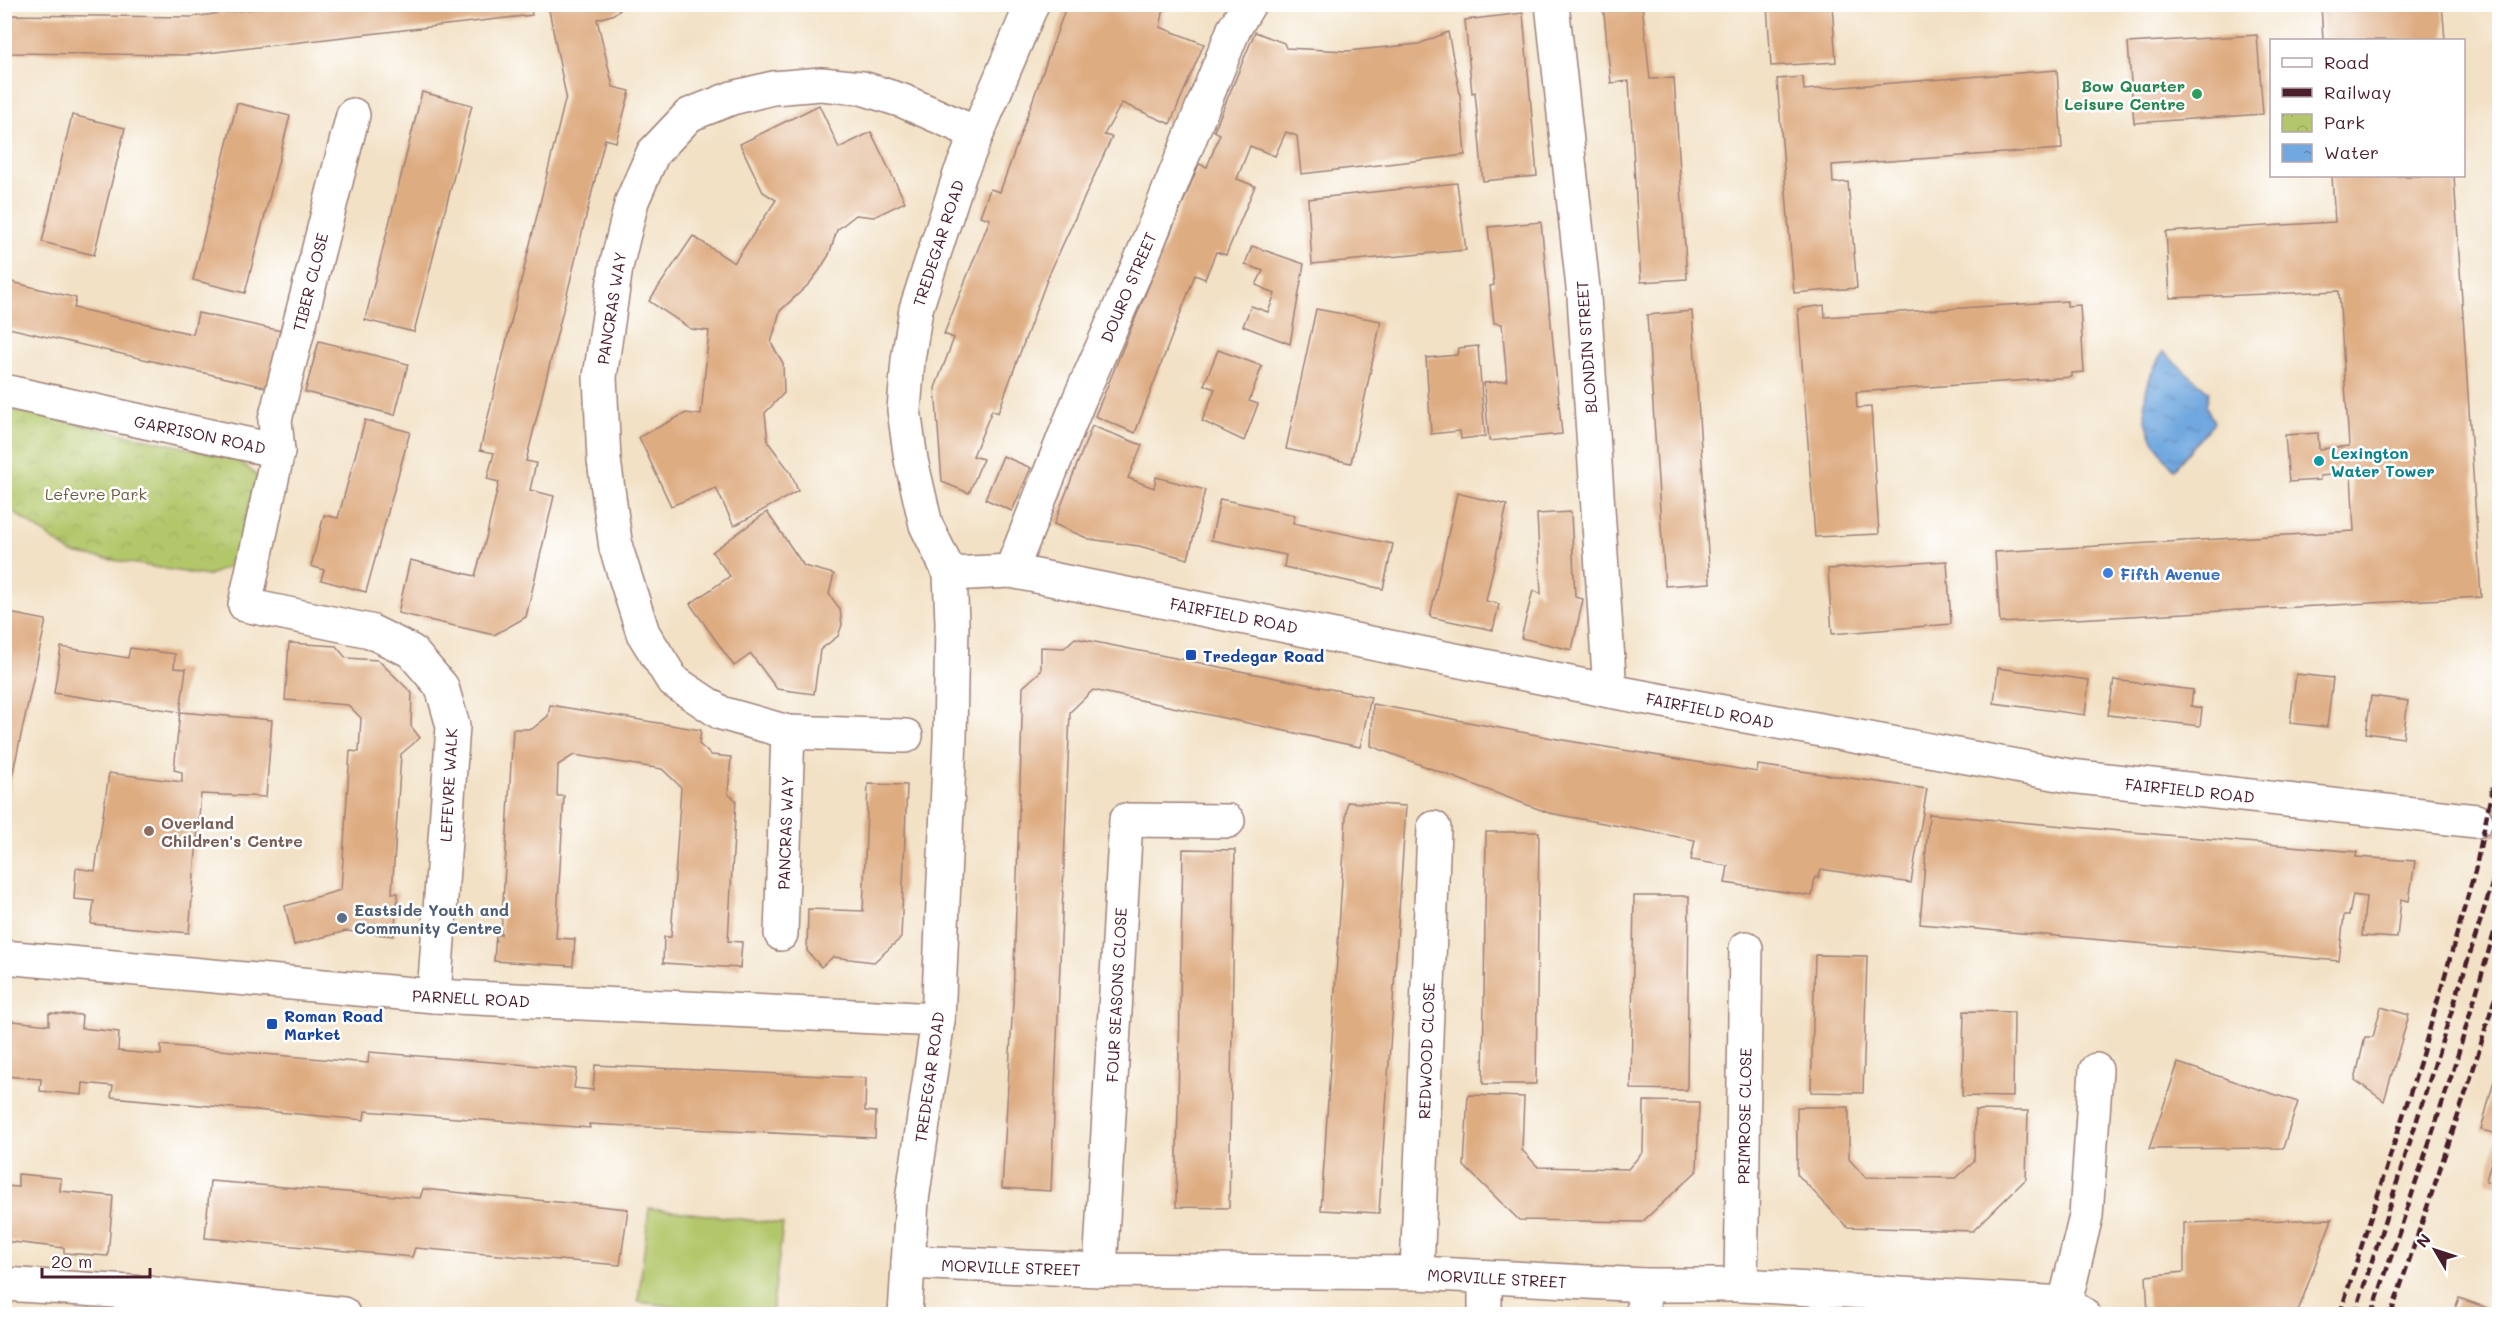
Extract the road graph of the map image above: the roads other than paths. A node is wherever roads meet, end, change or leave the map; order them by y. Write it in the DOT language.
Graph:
graph roads {
  1 [pos="1032,4"];
  2 [pos="1552,4"];
  3 [pos="1241,17"];
  4 [pos="353,115"];
  5 [pos="976,133"];
  6 [pos="4,392"];
  7 [pos="278,451"];
  8 [pos="1011,571"];
  9 [pos="950,574"];
  10 [pos="245,605"];
  11 [pos="1610,691"];
  12 [pos="788,732"];
  13 [pos="906,736"];
  14 [pos="1228,821"];
  15 [pos="2476,821"];
  16 [pos="1434,828"];
  17 [pos="781,934"];
  18 [pos="1746,948"];
  19 [pos="4,957"];
  20 [pos="434,996"];
  21 [pos="938,1020"];
  22 [pos="2096,1070"];
  23 [pos="908,1262"];
  24 [pos="1100,1270"];
  25 [pos="1417,1274"];
  26 [pos="1485,1278"];
  27 [pos="4,1284"];
  28 [pos="1741,1285"];
  29 [pos="1643,1300"];
  30 [pos="2074,1309"];
  31 [pos="343,1314"];
  32 [pos="905,1314"];
  33 [pos="1485,1314"];
  1 -- 5 [label="street, TREDEGAR ROAD"];
  2 -- 11 [label="street, BLONDIN STREET"];
  3 -- 8 [label="street, DOURO STREET"];
  4 -- 7 [label="street, TIBER CLOSE"];
  5 -- 9 [label="street, TREDEGAR ROAD"];
  5 -- 12 [label="street, PANCRAS WAY"];
  6 -- 7 [label="street, GARRISON ROAD"];
  7 -- 10 [label="street, GARRISON ROAD"];
  8 -- 9 [label="street, FAIRFIELD ROAD"];
  8 -- 11 [label="street, FAIRFIELD ROAD"];
  9 -- 21 [label="street, TREDEGAR ROAD"];
  10 -- 20 [label="street, LEFEVRE WALK"];
  11 -- 15 [label="street, FAIRFIELD ROAD"];
  12 -- 13 [label="street, PANCRAS WAY"];
  12 -- 17 [label="street, PANCRAS WAY"];
  14 -- 24 [label="street, FOUR SEASONS CLOSE"];
  16 -- 25 [label="street, REDWOOD CLOSE"];
  18 -- 28 [label="street, PRIMROSE CLOSE"];
  19 -- 20 [label="street, PARNELL ROAD"];
  20 -- 21 [label="street, PARNELL ROAD"];
  21 -- 23 [label="street, TREDEGAR ROAD"];
  22 -- 30 [label="street"];
  23 -- 24 [label="street, MORVILLE STREET"];
  23 -- 32 [label="street, TREDEGAR ROAD"];
  24 -- 25 [label="street, MORVILLE STREET"];
  25 -- 26 [label="street, MORVILLE STREET"];
  26 -- 29 [label="street, MORVILLE STREET"];
  26 -- 33 [label="street"];
  27 -- 31 [label="street"];
  28 -- 29 [label="street, MORVILLE STREET"];
  28 -- 30 [label="street, MORVILLE STREET"];
}
